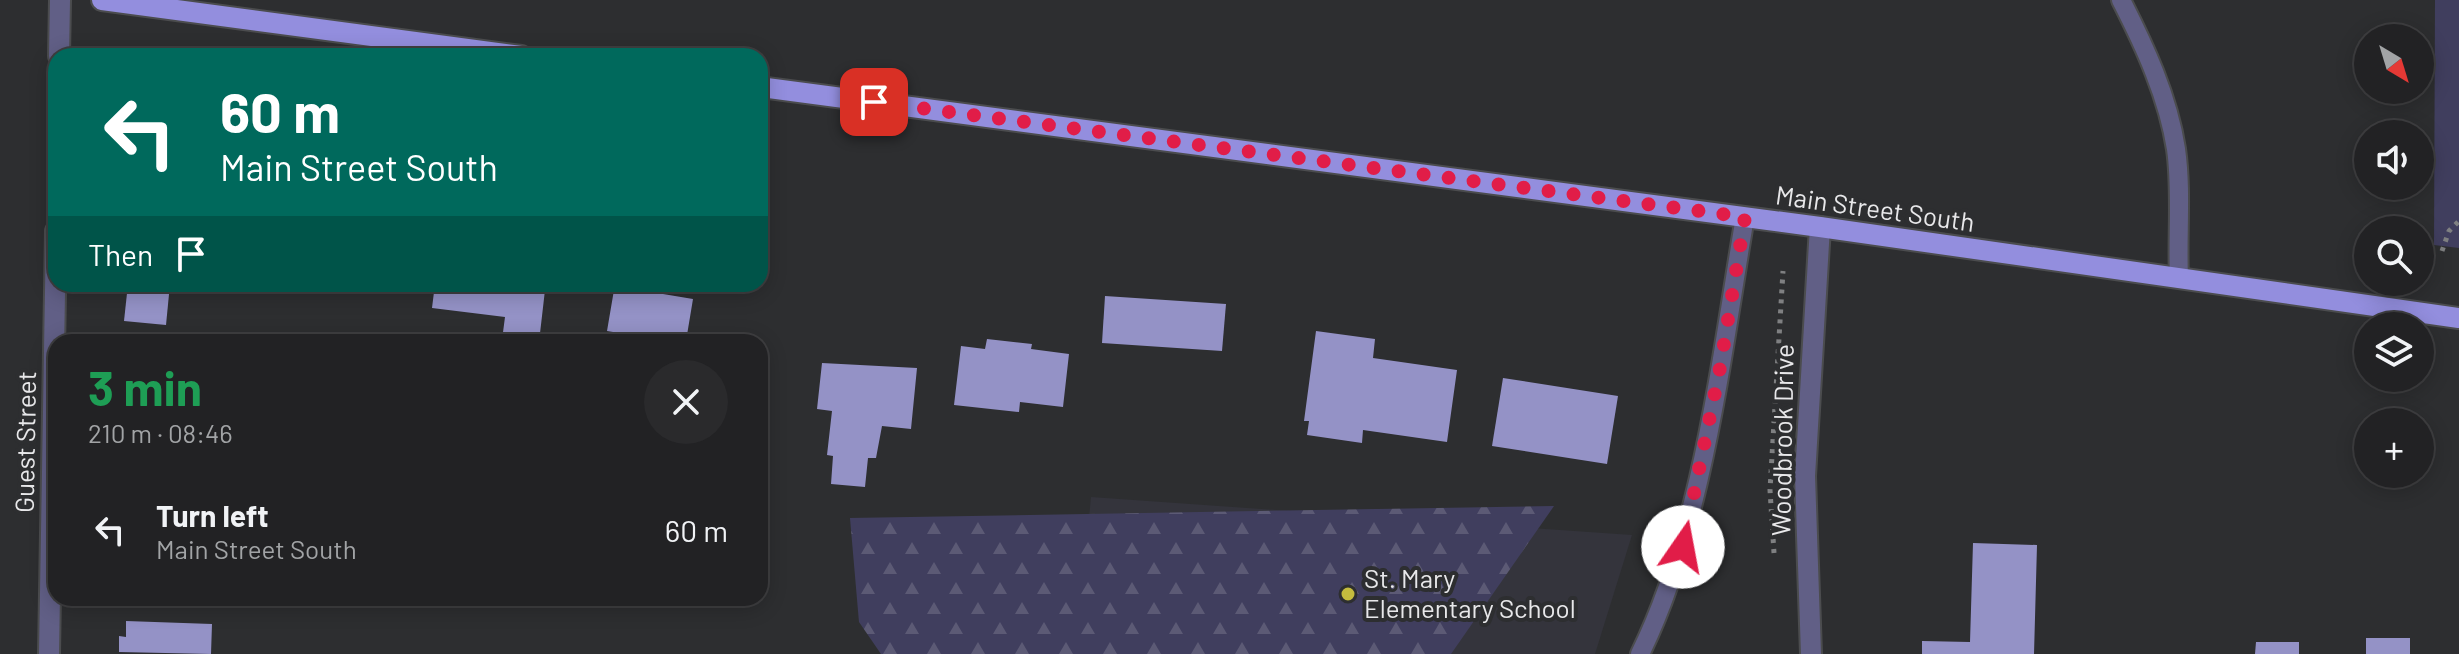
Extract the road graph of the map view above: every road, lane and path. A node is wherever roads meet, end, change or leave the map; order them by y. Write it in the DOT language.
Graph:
graph roads {
  1 [pos="60,0"];
  2 [pos="102,0"];
  3 [pos="2121,0"];
  4 [pos="178,5"];
  5 [pos="59,48"];
  6 [pos="467,48"];
  7 [pos="768,88"];
  8 [pos="1745,217"];
  9 [pos="2459,221"];
  10 [pos="1820,227"];
  11 [pos="2442,251"];
  12 [pos="2179,278"];
  13 [pos="55,292"];
  14 [pos="2459,318"];
  15 [pos="54,334"];
  16 [pos="50,606"];
  17 [pos="49,654"];
  18 [pos="1640,654"];
  19 [pos="1811,654"];
  1 -- 5 [label="street"];
  2 -- 4 [label="main road"];
  3 -- 12 [label="lane"];
  4 -- 6 [label="main road"];
  7 -- 8 [label="main road, Main Street South"];
  8 -- 10 [label="main road, Main Street South"];
  8 -- 18 [label="lane"];
  9 -- 11 [label="path"];
  10 -- 12 [label="main road, Main Street South"];
  10 -- 19 [label="street, Woodbrook Drive"];
  12 -- 14 [label="main road, Main Street South"];
  13 -- 15 [label="street, Guest Street"];
  16 -- 17 [label="street, Guest Street"];
}
